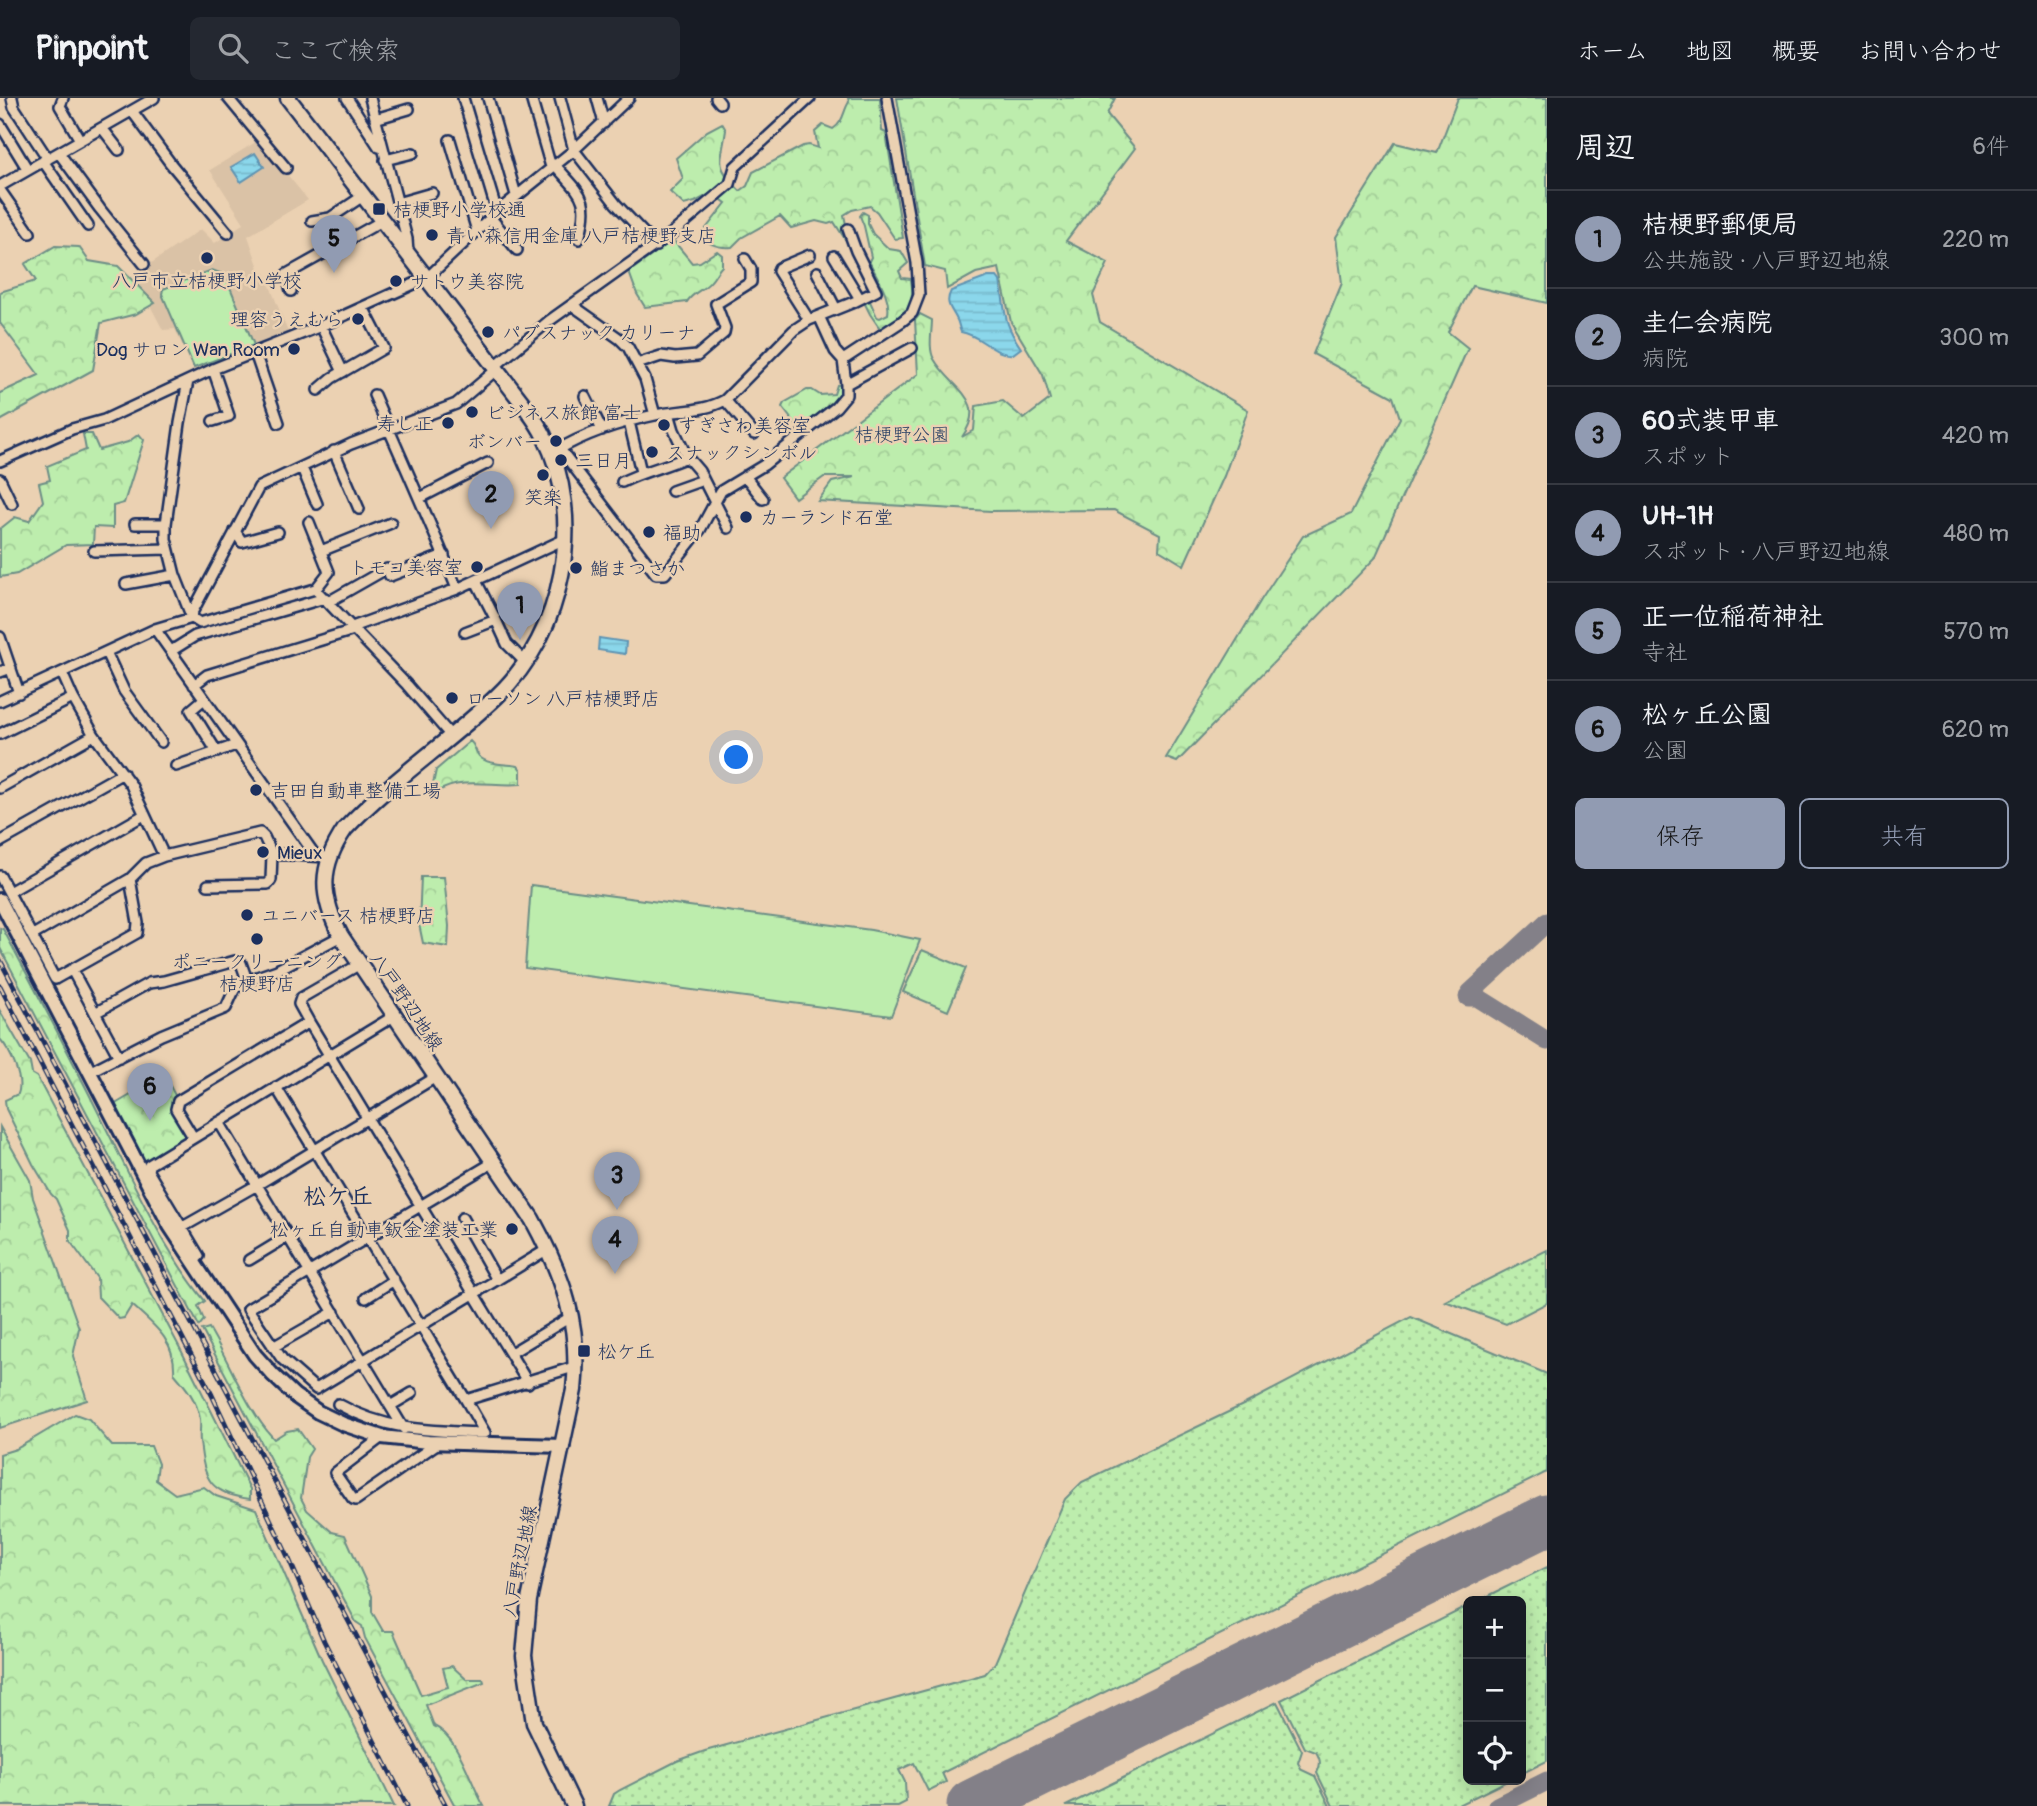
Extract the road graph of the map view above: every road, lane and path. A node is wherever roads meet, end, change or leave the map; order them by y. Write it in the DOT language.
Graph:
graph roads {
  1 [pos="12,98"];
  2 [pos="63,98"];
  3 [pos="154,98"];
  4 [pos="228,98"];
  5 [pos="288,98"];
  6 [pos="347,98"];
  7 [pos="370,98"];
  8 [pos="463,98"];
  9 [pos="488,98"];
  10 [pos="531,98"];
  11 [pos="559,98"];
  12 [pos="597,98"];
  13 [pos="629,98"];
  14 [pos="810,98"];
  15 [pos="887,98"];
  16 [pos="409,109"];
  17 [pos="132,111"];
  18 [pos="375,119"];
  19 [pos="604,123"];
  20 [pos="0,124"];
  21 [pos="102,128"];
  22 [pos="80,140"];
  23 [pos="450,140"];
  24 [pos="119,150"];
  25 [pos="574,150"];
  26 [pos="59,153"];
  27 [pos="413,153"];
  28 [pos="384,157"];
  29 [pos="45,160"];
  30 [pos="552,166"];
  31 [pos="286,168"];
  32 [pos="28,170"];
  33 [pos="0,188"];
  34 [pos="432,193"];
  35 [pos="516,195"];
  36 [pos="363,196"];
  37 [pos="397,203"];
  38 [pos="494,215"];
  39 [pos="312,221"];
  40 [pos="382,221"];
  41 [pos="88,226"];
  42 [pos="848,229"];
  43 [pos="477,231"];
  44 [pos="30,233"];
  45 [pos="228,233"];
  46 [pos="579,239"];
  47 [pos="656,246"];
  48 [pos="517,250"];
  49 [pos="409,255"];
  50 [pos="810,255"];
  51 [pos="834,256"];
  52 [pos="745,259"];
  53 [pos="145,264"];
  54 [pos="817,272"];
  55 [pos="426,278"];
  56 [pos="291,291"];
  57 [pos="860,299"];
  58 [pos="572,305"];
  59 [pos="363,307"];
  60 [pos="836,309"];
  61 [pos="814,318"];
  62 [pos="321,326"];
  63 [pos="912,348"];
  64 [pos="255,353"];
  65 [pos="843,360"];
  66 [pos="637,364"];
  67 [pos="495,368"];
  68 [pos="213,369"];
  69 [pos="343,372"];
  70 [pos="188,380"];
  71 [pos="846,384"];
  72 [pos="318,390"];
  73 [pos="374,395"];
  74 [pos="585,396"];
  75 [pos="725,400"];
  76 [pos="669,413"];
  77 [pos="655,415"];
  78 [pos="213,421"];
  79 [pos="629,422"];
  80 [pos="279,424"];
  81 [pos="389,430"];
  82 [pos="602,430"];
  83 [pos="754,434"];
  84 [pos="334,451"];
  85 [pos="556,451"];
  86 [pos="687,457"];
  87 [pos="0,461"];
  88 [pos="488,463"];
  89 [pos="302,468"];
  90 [pos="641,472"];
  91 [pos="745,475"];
  92 [pos="0,478"];
  93 [pos="703,480"];
  94 [pos="622,482"];
  95 [pos="672,491"];
  96 [pos="420,498"];
  97 [pos="762,499"];
  98 [pos="12,503"];
  99 [pos="317,504"];
  100 [pos="714,504"];
  101 [pos="359,509"];
  102 [pos="309,522"];
  103 [pos="391,523"];
  104 [pos="135,524"];
  105 [pos="166,524"];
  106 [pos="728,528"];
  107 [pos="235,531"];
  108 [pos="278,532"];
  109 [pos="565,539"];
  110 [pos="168,549"];
  111 [pos="94,551"];
  112 [pos="321,551"];
  113 [pos="444,555"];
  114 [pos="175,575"];
  115 [pos="476,581"];
  116 [pos="126,584"];
  117 [pos="457,589"];
  118 [pos="315,590"];
  119 [pos="326,600"];
  120 [pos="192,618"];
  121 [pos="496,620"];
  122 [pos="353,628"];
  123 [pos="155,629"];
  124 [pos="465,632"];
  125 [pos="0,637"];
  126 [pos="171,651"];
  127 [pos="106,652"];
  128 [pos="525,662"];
  129 [pos="11,668"];
  130 [pos="0,672"];
  131 [pos="62,673"];
  132 [pos="194,685"];
  133 [pos="19,693"];
  134 [pos="73,698"];
  135 [pos="204,699"];
  136 [pos="0,701"];
  137 [pos="0,734"];
  138 [pos="94,735"];
  139 [pos="451,736"];
  140 [pos="160,742"];
  141 [pos="236,745"];
  142 [pos="217,752"];
  143 [pos="176,766"];
  144 [pos="123,773"];
  145 [pos="0,788"];
  146 [pos="144,815"];
  147 [pos="0,842"];
  148 [pos="272,854"];
  149 [pos="164,856"];
  150 [pos="322,856"];
  151 [pos="0,876"];
  152 [pos="130,879"];
  153 [pos="208,885"];
  154 [pos="5,896"];
  155 [pos="33,934"];
  156 [pos="341,936"];
  157 [pos="359,964"];
  158 [pos="72,970"];
  159 [pos="247,980"];
  160 [pos="95,1013"];
  161 [pos="394,1016"];
  162 [pos="309,1022"];
  163 [pos="330,1055"];
  164 [pos="120,1057"];
  165 [pos="89,1072"];
  166 [pos="436,1077"];
  167 [pos="276,1087"];
  168 [pos="368,1118"];
  169 [pos="219,1122"];
  170 [pos="193,1137"];
  171 [pos="314,1150"];
  172 [pos="494,1162"];
  173 [pos="257,1185"];
  174 [pos="422,1205"];
  175 [pos="462,1218"];
  176 [pos="181,1228"];
  177 [pos="287,1237"];
  178 [pos="368,1237"];
  179 [pos="548,1249"];
  180 [pos="249,1260"];
  181 [pos="193,1262"];
  182 [pos="310,1272"];
  183 [pos="394,1280"];
  184 [pos="497,1280"];
  185 [pos="475,1293"];
  186 [pos="366,1298"];
  187 [pos="334,1311"];
  188 [pos="572,1316"];
  189 [pos="421,1325"];
  190 [pos="273,1347"];
  191 [pos="511,1353"];
  192 [pos="362,1360"];
  193 [pos="577,1366"];
  194 [pos="528,1382"];
  195 [pos="412,1393"];
  196 [pos="466,1399"];
  197 [pos="338,1404"];
  198 [pos="390,1406"];
  199 [pos="404,1429"];
  200 [pos="382,1437"];
  201 [pos="439,1442"];
  202 [pos="563,1446"];
  203 [pos="574,1806"];
  1 -- 29 [label="street"];
  2 -- 22 [label="street"];
  3 -- 17 [label="street"];
  4 -- 31 [label="street"];
  5 -- 36 [label="main road, 八戸野辺地線"];
  6 -- 28 [label="street"];
  7 -- 18 [label="street"];
  8 -- 38 [label="street"];
  9 -- 35 [label="street"];
  10 -- 30 [label="street"];
  11 -- 25 [label="street"];
  12 -- 19 [label="street"];
  13 -- 19 [label="street"];
  14 -- 47 [label="street"];
  15 -- 65 [label="street"];
  16 -- 18 [label="street"];
  17 -- 21 [label="street"];
  17 -- 45 [label="street"];
  18 -- 28 [label="street"];
  19 -- 25 [label="street"];
  20 -- 32 [label="street"];
  21 -- 22 [label="street"];
  21 -- 24 [label="street"];
  22 -- 26 [label="street"];
  23 -- 43 [label="street"];
  25 -- 30 [label="street"];
  25 -- 47 [label="street"];
  26 -- 29 [label="street"];
  26 -- 53 [label="street"];
  27 -- 28 [label="street"];
  28 -- 37 [label="street"];
  29 -- 32 [label="street"];
  29 -- 41 [label="street"];
  30 -- 35 [label="street"];
  30 -- 46 [label="street"];
  32 -- 33 [label="street"];
  33 -- 44 [label="street"];
  34 -- 37 [label="street"];
  35 -- 38 [label="street"];
  36 -- 39 [label="street"];
  36 -- 40 [label="main road, 八戸野辺地線"];
  37 -- 49 [label="street"];
  38 -- 43 [label="street"];
  38 -- 48 [label="street"];
  40 -- 49 [label="main road, 八戸野辺地線"];
  40 -- 56 [label="street"];
  42 -- 57 [label="street"];
  43 -- 55 [label="street"];
  47 -- 58 [label="street"];
  49 -- 55 [label="main road, 八戸野辺地線"];
  50 -- 61 [label="street"];
  51 -- 57 [label="street"];
  52 -- 66 [label="street"];
  54 -- 60 [label="street"];
  55 -- 59 [label="street"];
  55 -- 67 [label="main road, 八戸野辺地線"];
  57 -- 60 [label="street"];
  58 -- 66 [label="street"];
  58 -- 67 [label="street"];
  59 -- 62 [label="street"];
  59 -- 69 [label="street"];
  60 -- 61 [label="street"];
  61 -- 65 [label="street"];
  61 -- 75 [label="street"];
  62 -- 64 [label="street"];
  62 -- 69 [label="street"];
  63 -- 71 [label="street"];
  64 -- 68 [label="street"];
  64 -- 80 [label="street"];
  65 -- 71 [label="street"];
  66 -- 77 [label="street"];
  67 -- 81 [label="street"];
  67 -- 85 [label="main road, 八戸野辺地線"];
  68 -- 70 [label="street"];
  68 -- 78 [label="street"];
  69 -- 72 [label="street"];
  70 -- 87 [label="street"];
  70 -- 105 [label="street"];
  71 -- 91 [label="street"];
  73 -- 81 [label="street"];
  74 -- 82 [label="street"];
  75 -- 76 [label="street"];
  75 -- 83 [label="street"];
  76 -- 77 [label="street"];
  76 -- 86 [label="street"];
  77 -- 79 [label="street"];
  79 -- 82 [label="street"];
  79 -- 90 [label="street"];
  81 -- 84 [label="street"];
  81 -- 96 [label="street"];
  82 -- 85 [label="street"];
  84 -- 89 [label="street"];
  84 -- 101 [label="street"];
  85 -- 100 [label="street"];
  85 -- 109 [label="main road, 八戸野辺地線"];
  86 -- 90 [label="street"];
  86 -- 93 [label="street"];
  88 -- 96 [label="street"];
  89 -- 99 [label="street"];
  89 -- 107 [label="street"];
  90 -- 94 [label="street"];
  91 -- 97 [label="street"];
  91 -- 100 [label="street"];
  92 -- 98 [label="street"];
  93 -- 95 [label="street"];
  93 -- 100 [label="street"];
  96 -- 113 [label="street"];
  100 -- 106 [label="street"];
  102 -- 112 [label="street"];
  103 -- 112 [label="street"];
  104 -- 105 [label="street"];
  105 -- 110 [label="street"];
  107 -- 108 [label="street"];
  107 -- 120 [label="street"];
  109 -- 115 [label="street"];
  109 -- 128 [label="main road, 八戸野辺地線"];
  110 -- 111 [label="street"];
  110 -- 114 [label="street"];
  112 -- 118 [label="street"];
  113 -- 117 [label="street"];
  113 -- 119 [label="street"];
  114 -- 116 [label="street"];
  114 -- 120 [label="street"];
  115 -- 117 [label="street"];
  115 -- 121 [label="street"];
  117 -- 122 [label="street"];
  118 -- 119 [label="street"];
  118 -- 120 [label="street"];
  119 -- 122 [label="street"];
  119 -- 126 [label="street"];
  120 -- 123 [label="street"];
  121 -- 124 [label="street"];
  121 -- 128 [label="street"];
  122 -- 132 [label="street"];
  122 -- 139 [label="street"];
  123 -- 126 [label="street"];
  123 -- 127 [label="street"];
  125 -- 129 [label="street"];
  126 -- 132 [label="street"];
  127 -- 131 [label="street"];
  127 -- 140 [label="street"];
  128 -- 139 [label="main road, 八戸野辺地線"];
  129 -- 130 [label="street"];
  129 -- 133 [label="street"];
  131 -- 133 [label="street"];
  131 -- 134 [label="street"];
  132 -- 135 [label="street"];
  133 -- 136 [label="street"];
  134 -- 137 [label="street"];
  134 -- 138 [label="street"];
  135 -- 141 [label="street"];
  135 -- 142 [label="street"];
  138 -- 144 [label="street"];
  138 -- 145 [label="street"];
  139 -- 150 [label="main road, 八戸野辺地線"];
  141 -- 142 [label="street"];
  141 -- 150 [label="street"];
  142 -- 143 [label="street"];
  144 -- 146 [label="street"];
  144 -- 147 [label="street"];
  146 -- 149 [label="street"];
  146 -- 154 [label="street"];
  148 -- 149 [label="street"];
  148 -- 150 [label="street"];
  148 -- 153 [label="street"];
  149 -- 152 [label="street"];
  150 -- 156 [label="main road, 八戸野辺地線"];
  151 -- 154 [label="street"];
  152 -- 155 [label="street"];
  152 -- 158 [label="street"];
  154 -- 155 [label="street"];
  154 -- 165 [label="street"];
  155 -- 158 [label="street"];
  156 -- 157 [label="main road, 八戸野辺地線"];
  156 -- 159 [label="street"];
  157 -- 161 [label="main road, 八戸野辺地線"];
  157 -- 162 [label="street"];
  158 -- 160 [label="street"];
  159 -- 160 [label="street"];
  159 -- 164 [label="street"];
  160 -- 164 [label="street"];
  161 -- 163 [label="street"];
  161 -- 166 [label="main road, 八戸野辺地線"];
  162 -- 163 [label="street"];
  162 -- 170 [label="street"];
  163 -- 167 [label="street"];
  163 -- 168 [label="street"];
  164 -- 165 [label="street"];
  165 -- 181 [label="street"];
  166 -- 168 [label="street"];
  166 -- 172 [label="main road, 八戸野辺地線"];
  167 -- 169 [label="street"];
  167 -- 171 [label="street"];
  168 -- 171 [label="street"];
  168 -- 174 [label="street"];
  169 -- 170 [label="street"];
  169 -- 173 [label="street"];
  170 -- 176 [label="street"];
  171 -- 173 [label="street"];
  171 -- 178 [label="street"];
  172 -- 174 [label="street"];
  172 -- 179 [label="main road, 八戸野辺地線"];
  173 -- 176 [label="street"];
  173 -- 177 [label="street"];
  174 -- 178 [label="street"];
  174 -- 185 [label="street"];
  175 -- 184 [label="street"];
  176 -- 181 [label="street"];
  177 -- 180 [label="street"];
  177 -- 182 [label="street"];
  178 -- 182 [label="street"];
  178 -- 183 [label="street"];
  179 -- 184 [label="street"];
  179 -- 188 [label="main road, 八戸野辺地線"];
  181 -- 200 [label="street"];
  182 -- 187 [label="street"];
  182 -- 190 [label="street"];
  183 -- 186 [label="street"];
  183 -- 189 [label="street"];
  184 -- 185 [label="street"];
  185 -- 189 [label="street"];
  185 -- 191 [label="street"];
  187 -- 190 [label="street"];
  187 -- 192 [label="street"];
  188 -- 191 [label="street"];
  188 -- 193 [label="main road, 八戸野辺地線"];
  189 -- 192 [label="street"];
  189 -- 196 [label="street"];
  190 -- 192 [label="street"];
  191 -- 194 [label="street"];
  192 -- 198 [label="street"];
  193 -- 194 [label="street"];
  193 -- 202 [label="main road, 八戸野辺地線"];
  194 -- 196 [label="street"];
  195 -- 198 [label="street"];
  196 -- 199 [label="street"];
  197 -- 199 [label="street"];
  198 -- 199 [label="street"];
  200 -- 201 [label="street"];
  200 -- 201 [label="street"];
  201 -- 202 [label="street"];
  202 -- 203 [label="main road, 八戸野辺地線"];
}
